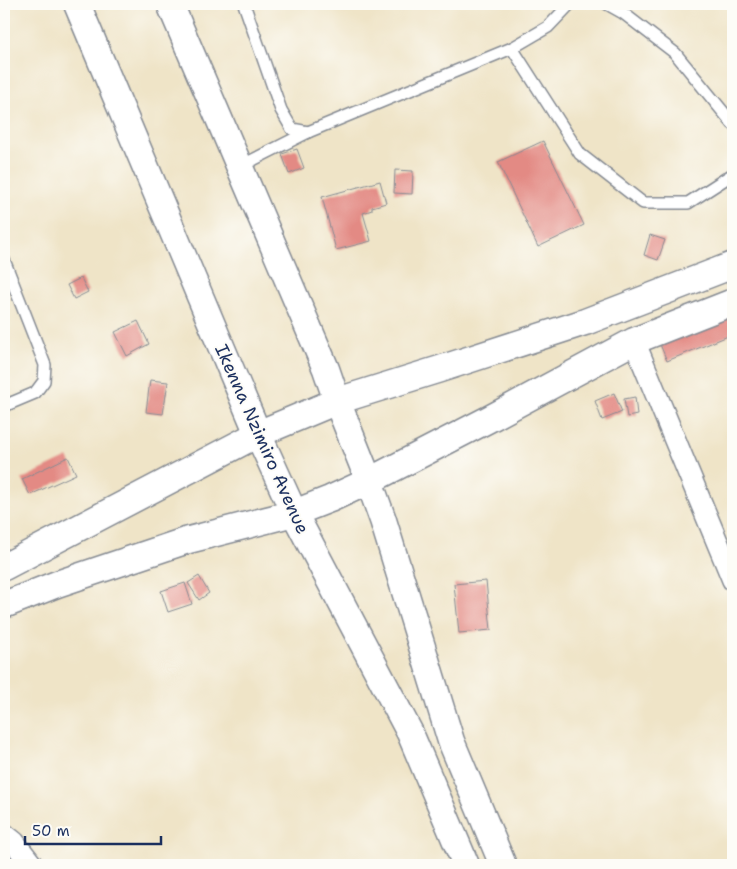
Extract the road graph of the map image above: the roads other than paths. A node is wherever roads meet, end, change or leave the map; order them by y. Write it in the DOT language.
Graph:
graph roads {
  1 [pos="77,4"];
  2 [pos="170,4"];
  3 [pos="244,4"];
  4 [pos="570,4"];
  5 [pos="607,4"];
  6 [pos="512,48"];
  7 [pos="733,124"];
  8 [pos="308,132"];
  9 [pos="239,167"];
  10 [pos="733,174"];
  11 [pos="4,260"];
  12 [pos="733,265"];
  13 [pos="733,302"];
  14 [pos="634,342"];
  15 [pos="337,401"];
  16 [pos="4,406"];
  17 [pos="258,434"];
  18 [pos="369,481"];
  19 [pos="294,512"];
  20 [pos="4,567"];
  21 [pos="733,580"];
  22 [pos="4,604"];
  23 [pos="4,834"];
  24 [pos="32,865"];
  25 [pos="466,865"];
  26 [pos="504,865"];
  1 -- 17 [label="street, Ikenna Nzimiro Avenue"];
  2 -- 9 [label="street"];
  3 -- 8 [label="lane"];
  4 -- 6 [label="lane"];
  5 -- 7 [label="lane"];
  6 -- 8 [label="lane"];
  6 -- 10 [label="lane"];
  8 -- 9 [label="lane"];
  9 -- 15 [label="street"];
  11 -- 16 [label="lane"];
  12 -- 15 [label="street"];
  13 -- 14 [label="street"];
  14 -- 18 [label="street"];
  14 -- 21 [label="street"];
  15 -- 17 [label="street"];
  15 -- 18 [label="street"];
  17 -- 19 [label="street, Ikenna Nzimiro Avenue"];
  17 -- 20 [label="street"];
  18 -- 19 [label="street"];
  18 -- 26 [label="street"];
  19 -- 22 [label="street"];
  19 -- 25 [label="street, Ikenna Nzimiro Avenue"];
  23 -- 24 [label="street"];
}
